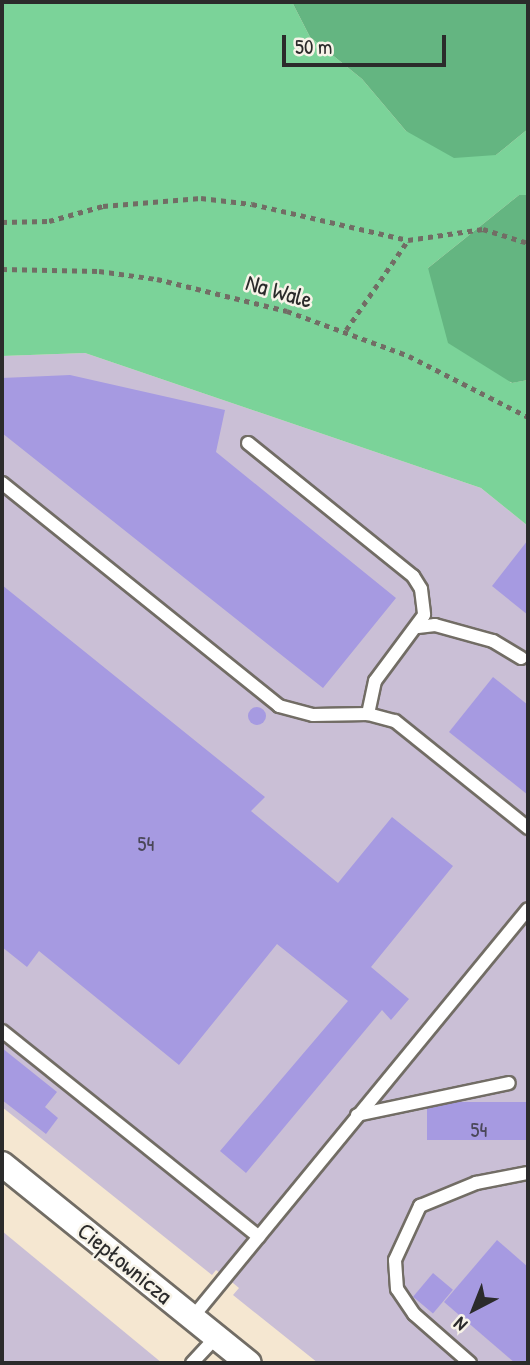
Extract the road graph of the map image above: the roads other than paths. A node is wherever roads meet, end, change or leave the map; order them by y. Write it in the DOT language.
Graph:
graph roads {
  1 [pos="248,443"];
  2 [pos="2,483"];
  3 [pos="418,627"];
  4 [pos="521,659"];
  5 [pos="368,714"];
  6 [pos="528,828"];
  7 [pos="528,909"];
  8 [pos="2,1031"];
  9 [pos="509,1083"];
  10 [pos="357,1115"];
  11 [pos="2,1164"];
  12 [pos="528,1173"];
  13 [pos="259,1237"];
  14 [pos="192,1318"];
  15 [pos="216,1337"];
  16 [pos="192,1363"];
  17 [pos="249,1363"];
  18 [pos="470,1363"];
  1 -- 3 [label="lane"];
  2 -- 5 [label="lane"];
  3 -- 4 [label="lane"];
  3 -- 5 [label="lane"];
  5 -- 6 [label="lane"];
  7 -- 10 [label="lane"];
  8 -- 13 [label="lane"];
  9 -- 10 [label="lane"];
  10 -- 13 [label="lane"];
  11 -- 14 [label="street, Ciepłownicza"];
  12 -- 18 [label="lane"];
  13 -- 14 [label="lane"];
  14 -- 15 [label="street, Ciepłownicza"];
  15 -- 16 [label="lane"];
  15 -- 17 [label="street, Ciepłownicza"];
}
